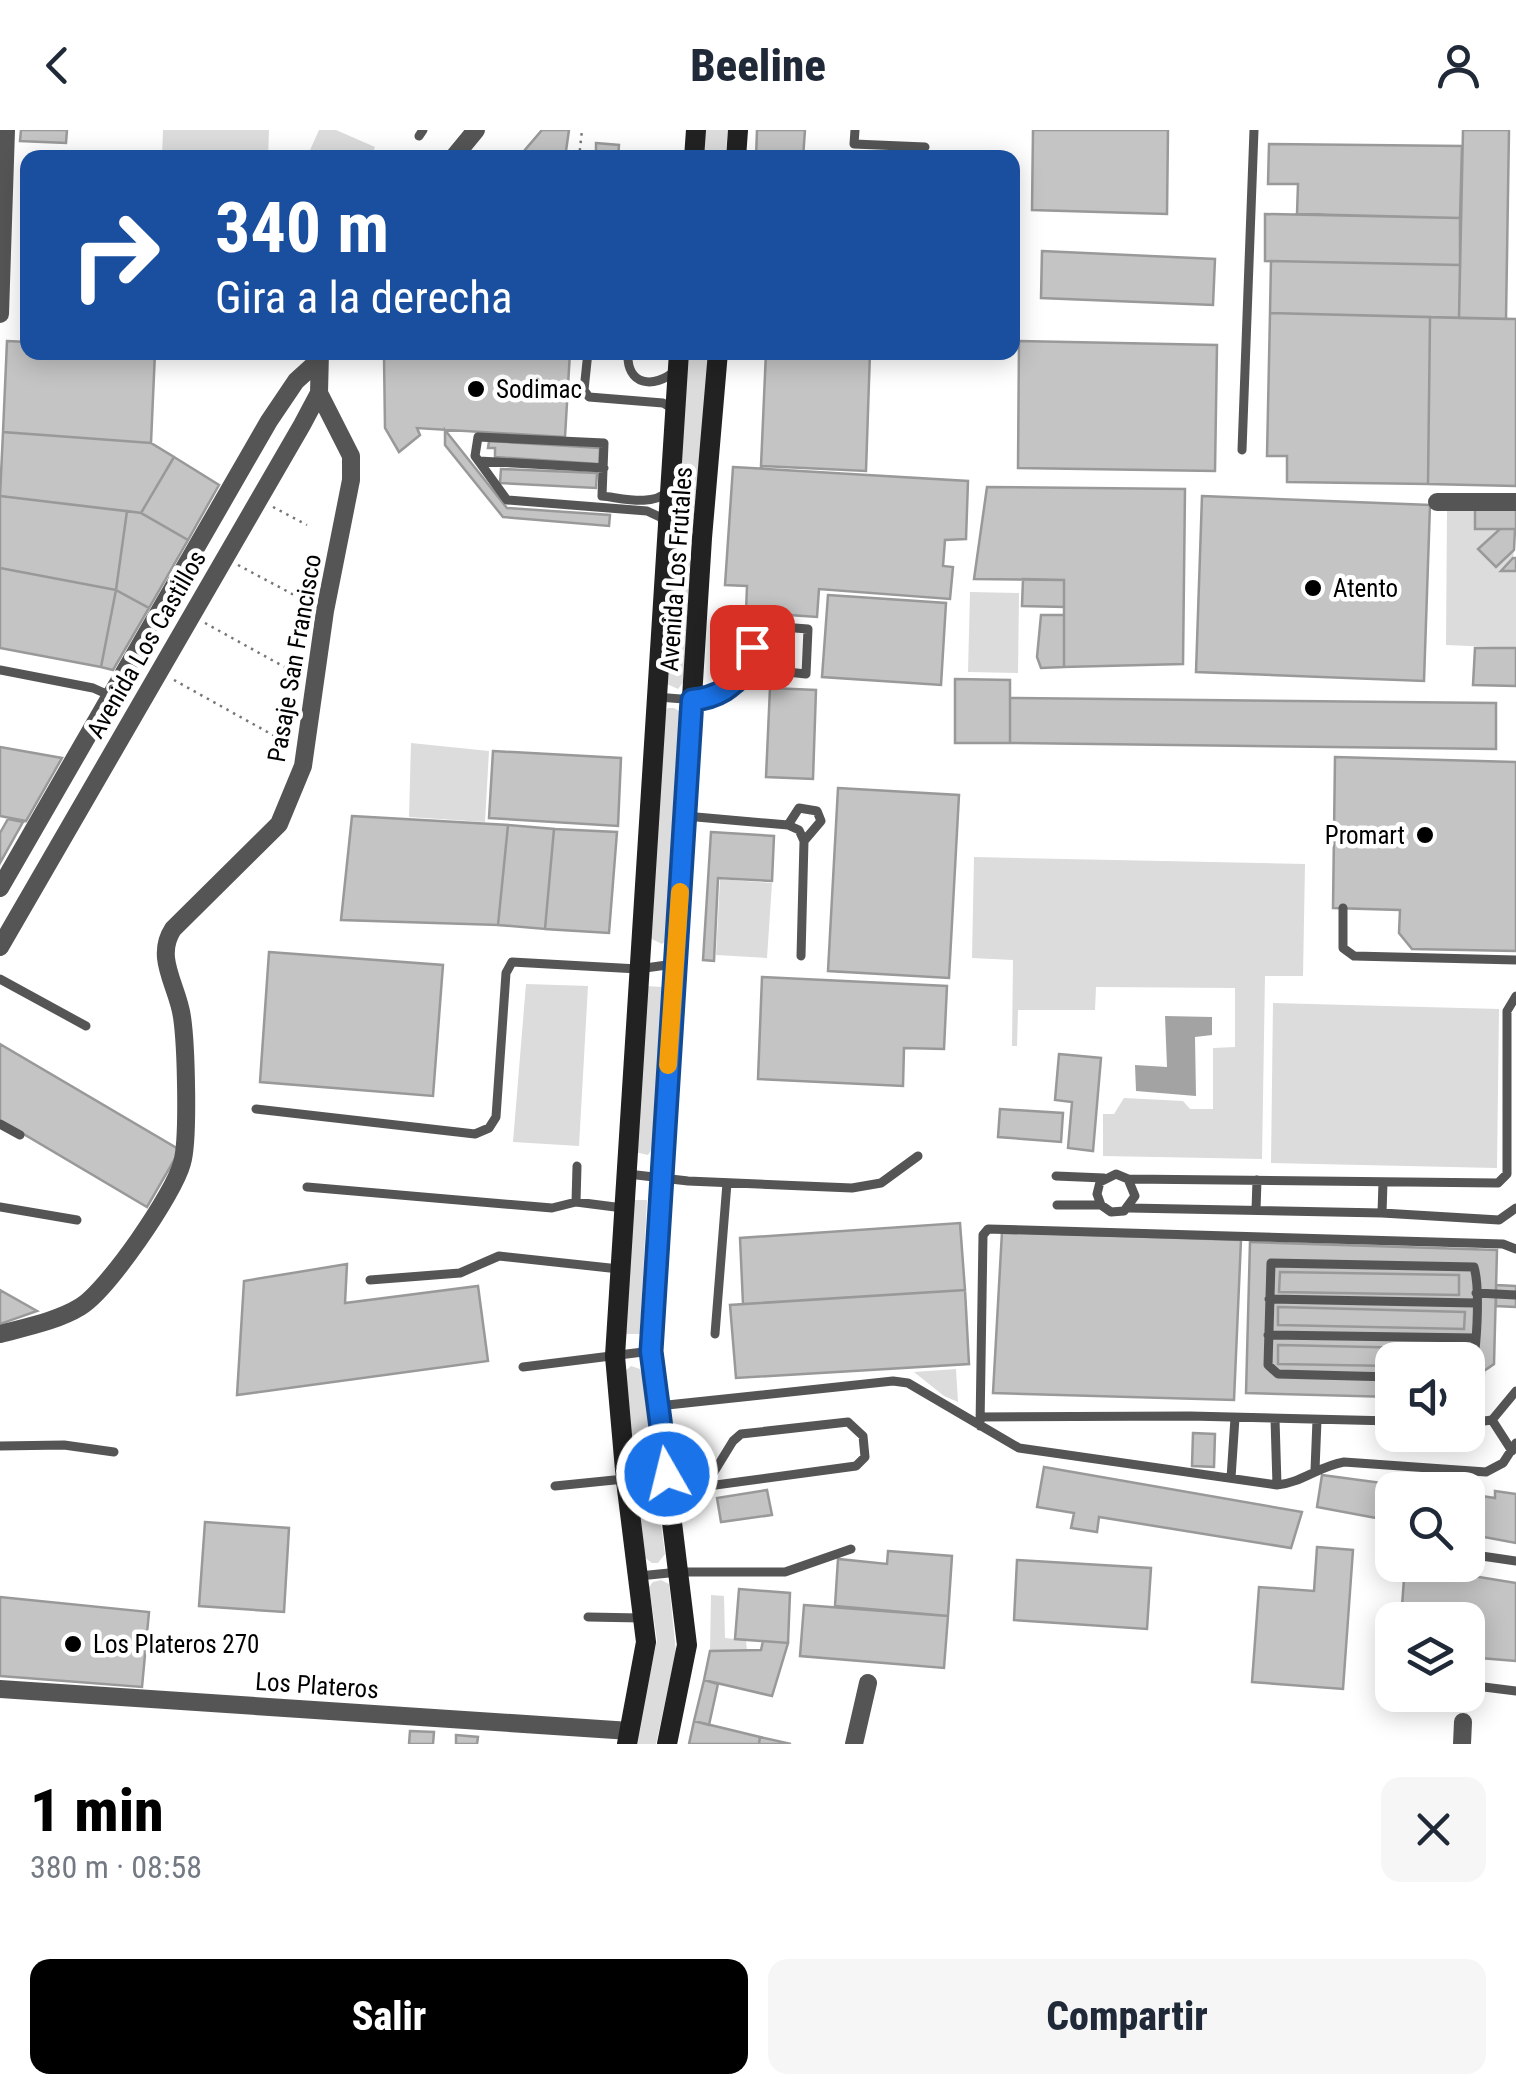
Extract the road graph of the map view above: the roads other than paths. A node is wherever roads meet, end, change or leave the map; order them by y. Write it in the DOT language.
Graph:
graph roads {
  1 [pos="6,130"];
  2 [pos="476,130"];
  3 [pos="854,130"];
  4 [pos="1254,130"];
  5 [pos="925,147"];
  6 [pos="460,150"];
  7 [pos="0,314"];
  8 [pos="316,360"];
  9 [pos="319,360"];
  10 [pos="587,360"];
  11 [pos="627,360"];
  12 [pos="717,360"];
  13 [pos="679,361"];
  14 [pos="319,393"];
  15 [pos="675,410"];
  16 [pos="269,422"];
  17 [pos="302,424"];
  18 [pos="1242,450"];
  19 [pos="479,460"];
  20 [pos="604,468"];
  21 [pos="232,485"];
  22 [pos="669,489"];
  23 [pos="259,499"];
  24 [pos="1437,502"];
  25 [pos="1516,502"];
  26 [pos="666,535"];
  27 [pos="702,538"];
  28 [pos="198,544"];
  29 [pos="225,559"];
  30 [pos="750,668"];
  31 [pos="0,670"];
  32 [pos="111,696"];
  33 [pos="654,697"];
  34 [pos="692,700"];
  35 [pos="96,722"];
  36 [pos="121,737"];
  37 [pos="685,816"];
  38 [pos="788,825"];
  39 [pos="804,841"];
  40 [pos="0,888"];
  41 [pos="0,899"];
  42 [pos="1343,908"];
  43 [pos="22,910"];
  44 [pos="0,947"];
  45 [pos="801,956"];
  46 [pos="1516,960"];
  47 [pos="674,964"];
  48 [pos="638,969"];
  49 [pos="0,979"];
  50 [pos="1516,996"];
  51 [pos="86,1026"];
  52 [pos="256,1109"];
  53 [pos="0,1124"];
  54 [pos="20,1135"];
  55 [pos="918,1156"];
  56 [pos="578,1166"];
  57 [pos="625,1174"];
  58 [pos="1056,1176"];
  59 [pos="662,1178"];
  60 [pos="1104,1178"];
  61 [pos="1128,1179"];
  62 [pos="1256,1180"];
  63 [pos="1503,1180"];
  64 [pos="1383,1182"];
  65 [pos="1516,1182"];
  66 [pos="726,1183"];
  67 [pos="307,1186"];
  68 [pos="576,1202"];
  69 [pos="1101,1205"];
  70 [pos="1056,1206"];
  71 [pos="0,1207"];
  72 [pos="622,1208"];
  73 [pos="1129,1208"];
  74 [pos="1516,1208"];
  75 [pos="1256,1210"];
  76 [pos="1382,1213"];
  77 [pos="76,1220"];
  78 [pos="1516,1249"];
  79 [pos="618,1269"];
  80 [pos="370,1280"];
  81 [pos="1516,1295"];
  82 [pos="1269,1298"];
  83 [pos="1476,1298"];
  84 [pos="0,1334"];
  85 [pos="716,1334"];
  86 [pos="1268,1335"];
  87 [pos="1475,1338"];
  88 [pos="1475,1342"];
  89 [pos="651,1351"];
  90 [pos="615,1356"];
  91 [pos="522,1366"];
  92 [pos="1375,1377"];
  93 [pos="1516,1391"];
  94 [pos="657,1406"];
  95 [pos="1235,1418"];
  96 [pos="1275,1419"];
  97 [pos="1317,1420"];
  98 [pos="1492,1420"];
  99 [pos="980,1421"];
  100 [pos="1375,1421"];
  101 [pos="1485,1421"];
  102 [pos="0,1446"];
  103 [pos="1514,1447"];
  104 [pos="114,1452"];
  105 [pos="1315,1470"];
  106 [pos="1231,1478"];
  107 [pos="626,1480"];
  108 [pos="668,1483"];
  109 [pos="1277,1485"];
  110 [pos="555,1486"];
  111 [pos="706,1486"];
  112 [pos="851,1549"];
  113 [pos="1485,1556"];
  114 [pos="1516,1561"];
  115 [pos="679,1572"];
  116 [pos="639,1576"];
  117 [pos="588,1617"];
  118 [pos="644,1618"];
  119 [pos="868,1682"];
  120 [pos="1485,1687"];
  121 [pos="0,1689"];
  122 [pos="1516,1690"];
  123 [pos="1463,1722"];
  124 [pos="628,1737"];
  125 [pos="667,1744"];
  126 [pos="854,1744"];
  127 [pos="1462,1744"];
  1 -- 7 [label="street"];
  2 -- 6 [label="street"];
  3 -- 5 [label="lane"];
  4 -- 18 [label="lane"];
  8 -- 16 [label="street, Avenida Los Castillos"];
  9 -- 14 [label="street, Avenida Los Castillos"];
  10 -- 15 [label="lane"];
  11 -- 13 [label="lane"];
  12 -- 27 [label="main road, Avenida Los Frutales"];
  13 -- 15 [label="main road, Avenida Los Frutales"];
  14 -- 17 [label="street, Avenida Los Castillos"];
  14 -- 84 [label="street, Pasaje San Francisco"];
  15 -- 22 [label="main road, Avenida Los Frutales"];
  16 -- 17 [label="street"];
  16 -- 21 [label="street, Avenida Los Castillos"];
  17 -- 23 [label="street, Avenida Los Castillos"];
  19 -- 20 [label="lane"];
  19 -- 20 [label="lane"];
  19 -- 26 [label="lane"];
  20 -- 22 [label="lane"];
  21 -- 23 [label="street"];
  21 -- 28 [label="street, Avenida Los Castillos"];
  22 -- 26 [label="main road, Avenida Los Frutales"];
  23 -- 29 [label="street, Avenida Los Castillos"];
  24 -- 25 [label="street"];
  26 -- 27 [label="main road"];
  26 -- 33 [label="main road, Avenida Los Frutales"];
  27 -- 34 [label="main road, Avenida Los Frutales"];
  28 -- 29 [label="street"];
  28 -- 32 [label="street, Avenida Los Castillos"];
  29 -- 36 [label="street, Avenida Los Castillos"];
  30 -- 30 [label="lane"];
  30 -- 34 [label="lane"];
  31 -- 32 [label="lane"];
  32 -- 35 [label="street, Avenida Los Castillos"];
  33 -- 34 [label="lane"];
  33 -- 48 [label="main road, Avenida Los Frutales"];
  34 -- 37 [label="main road, Avenida Los Frutales"];
  35 -- 36 [label="street"];
  35 -- 40 [label="street, Avenida Los Castillos"];
  36 -- 43 [label="street, Avenida Los Castillos"];
  37 -- 38 [label="lane"];
  37 -- 47 [label="main road, Avenida Los Frutales"];
  38 -- 39 [label="lane"];
  38 -- 39 [label="lane"];
  39 -- 45 [label="lane"];
  41 -- 43 [label="street"];
  42 -- 46 [label="lane"];
  43 -- 44 [label="street, Avenida Los Castillos"];
  47 -- 48 [label="lane"];
  47 -- 59 [label="main road, Avenida Los Frutales"];
  48 -- 52 [label="lane"];
  48 -- 57 [label="main road, Avenida Los Frutales"];
  49 -- 51 [label="lane"];
  50 -- 63 [label="lane"];
  53 -- 54 [label="lane"];
  55 -- 66 [label="lane"];
  56 -- 68 [label="lane"];
  57 -- 59 [label="lane"];
  57 -- 72 [label="main road, Avenida Los Frutales"];
  58 -- 60 [label="lane"];
  59 -- 66 [label="lane"];
  59 -- 89 [label="main road, Avenida Los Frutales"];
  60 -- 61 [label="lane"];
  60 -- 69 [label="lane"];
  61 -- 62 [label="lane"];
  61 -- 73 [label="lane"];
  62 -- 64 [label="lane"];
  62 -- 75 [label="lane"];
  63 -- 64 [label="lane"];
  63 -- 65 [label="lane"];
  64 -- 76 [label="lane"];
  66 -- 85 [label="lane"];
  67 -- 68 [label="lane"];
  68 -- 72 [label="lane"];
  69 -- 70 [label="lane"];
  69 -- 73 [label="lane"];
  71 -- 77 [label="lane"];
  72 -- 79 [label="main road, Avenida Los Frutales"];
  73 -- 75 [label="lane"];
  74 -- 76 [label="lane"];
  75 -- 76 [label="lane"];
  78 -- 99 [label="lane"];
  79 -- 80 [label="lane"];
  79 -- 90 [label="main road, Avenida Los Frutales"];
  81 -- 83 [label="lane"];
  82 -- 83 [label="lane"];
  82 -- 83 [label="lane"];
  82 -- 86 [label="lane"];
  83 -- 87 [label="lane"];
  86 -- 87 [label="lane"];
  86 -- 92 [label="lane"];
  87 -- 88 [label="lane"];
  89 -- 90 [label="lane"];
  89 -- 94 [label="main road, Avenida Los Frutales"];
  90 -- 91 [label="lane"];
  90 -- 107 [label="main road, Avenida Los Frutales"];
  93 -- 98 [label="lane"];
  94 -- 99 [label="lane"];
  94 -- 108 [label="main road, Avenida Los Frutales"];
  95 -- 96 [label="lane"];
  95 -- 99 [label="lane"];
  95 -- 106 [label="lane"];
  96 -- 97 [label="lane"];
  96 -- 109 [label="lane"];
  97 -- 100 [label="lane"];
  97 -- 105 [label="lane"];
  98 -- 101 [label="lane"];
  98 -- 103 [label="lane"];
  99 -- 106 [label="lane"];
  102 -- 104 [label="lane"];
  103 -- 105 [label="lane"];
  105 -- 109 [label="lane"];
  106 -- 109 [label="lane"];
  107 -- 108 [label="lane"];
  107 -- 110 [label="lane"];
  107 -- 116 [label="main road, Avenida Los Frutales"];
  108 -- 111 [label="lane"];
  108 -- 115 [label="main road, Avenida Los Frutales"];
  111 -- 111 [label="lane"];
  112 -- 115 [label="lane"];
  113 -- 114 [label="lane"];
  115 -- 116 [label="lane"];
  115 -- 125 [label="main road, Avenida Los Frutales"];
  116 -- 118 [label="main road, Avenida Los Frutales"];
  117 -- 118 [label="lane"];
  118 -- 124 [label="main road, Avenida Los Frutales"];
  119 -- 126 [label="street"];
  120 -- 122 [label="lane"];
  121 -- 124 [label="street, Los Plateros"];
  123 -- 127 [label="street"];
}
